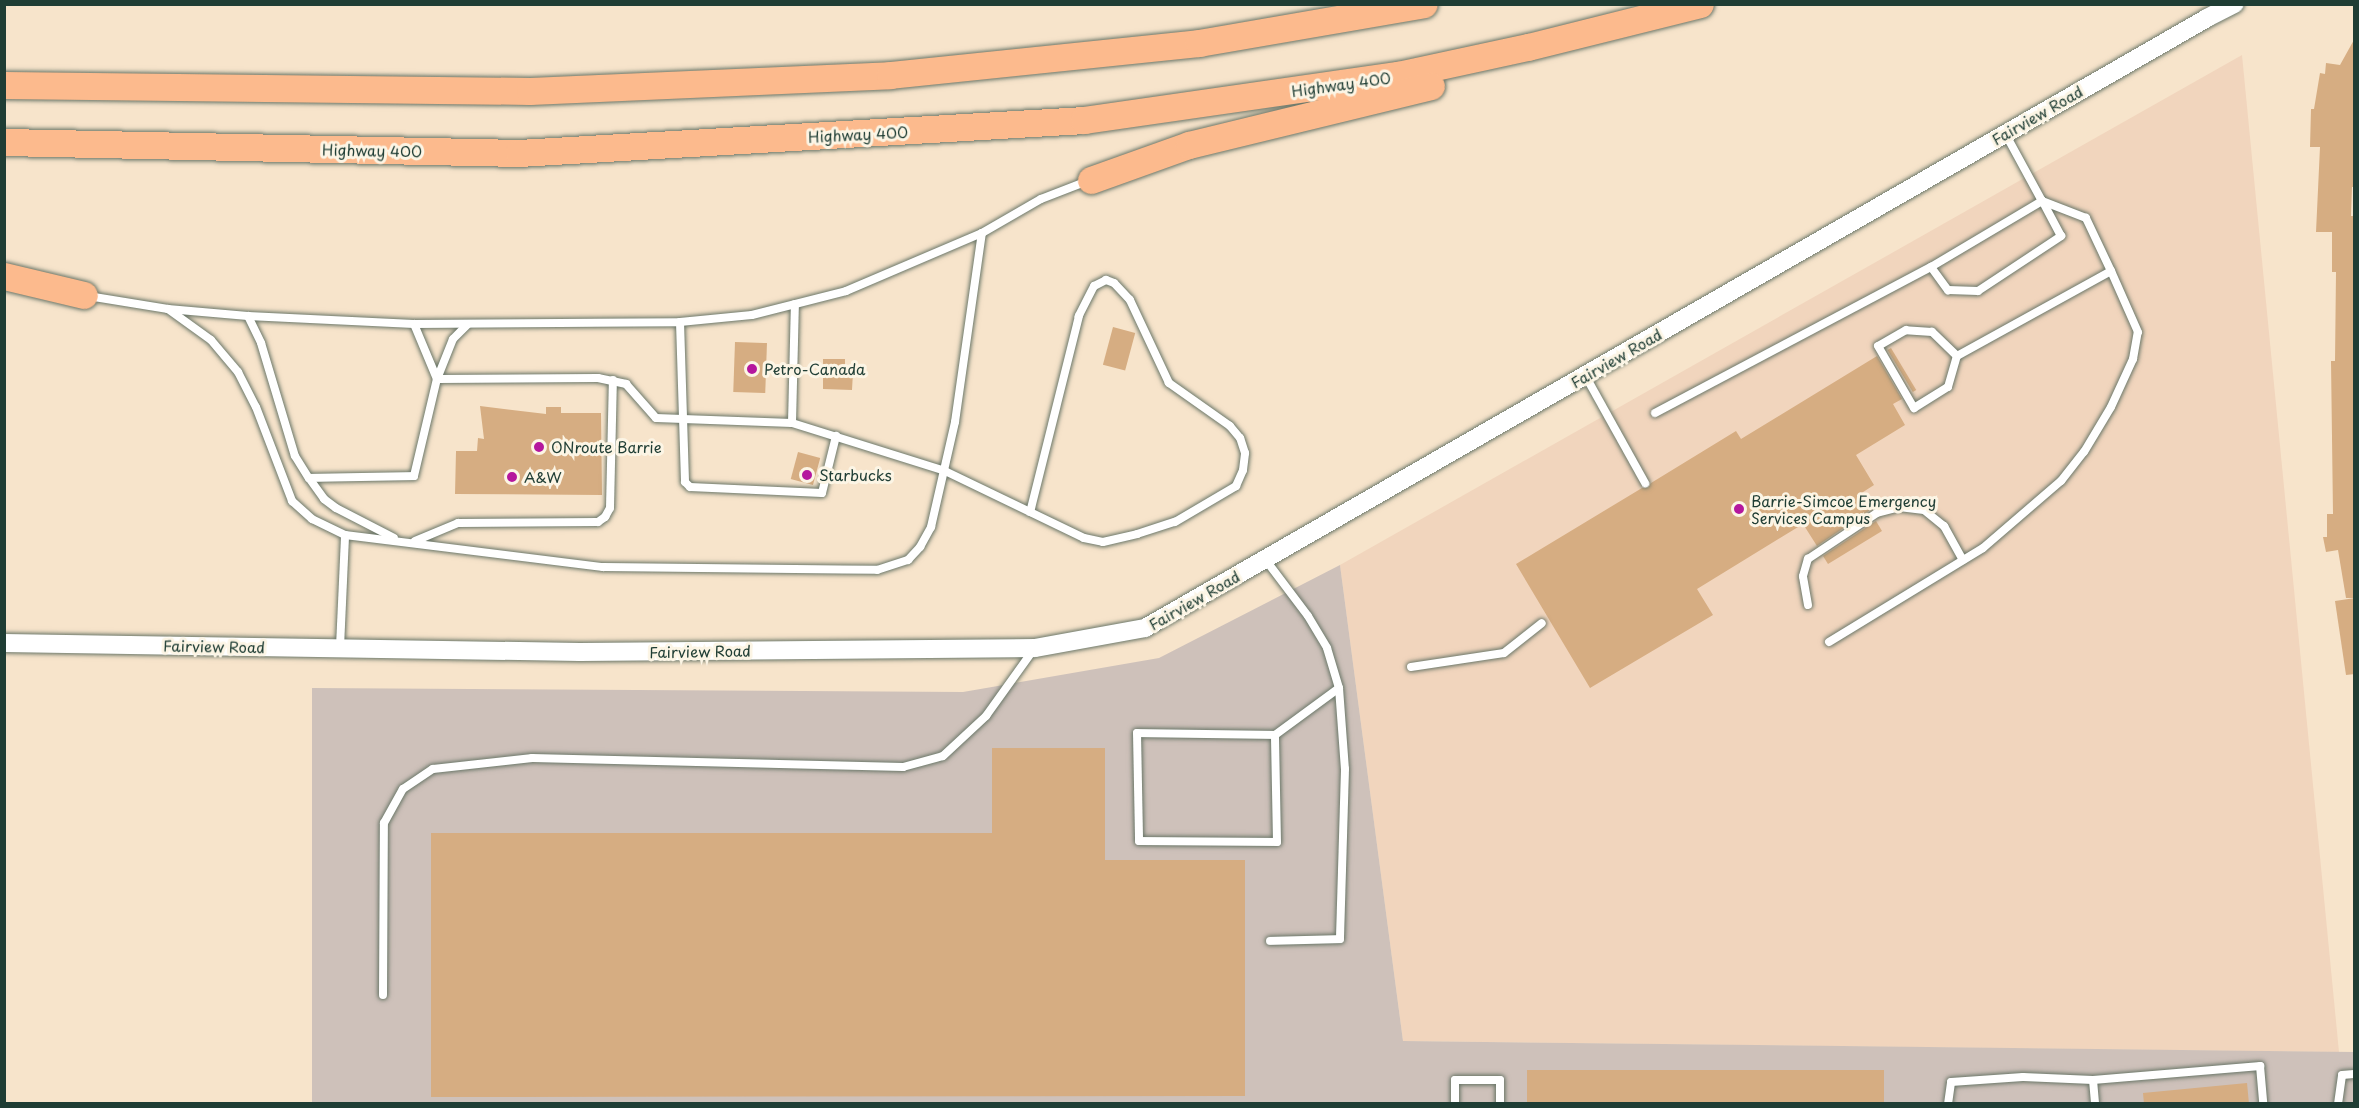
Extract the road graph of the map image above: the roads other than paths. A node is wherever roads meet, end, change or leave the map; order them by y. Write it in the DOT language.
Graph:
graph roads {
  1 [pos="1424,4"];
  2 [pos="1700,4"];
  3 [pos="2235,4"];
  4 [pos="1528,47"];
  5 [pos="4,85"];
  6 [pos="2006,134"];
  7 [pos="4,142"];
  8 [pos="1091,180"];
  9 [pos="2042,201"];
  10 [pos="982,233"];
  11 [pos="1930,267"];
  12 [pos="2111,271"];
  13 [pos="4,276"];
  14 [pos="84,295"];
  15 [pos="795,304"];
  16 [pos="168,309"];
  17 [pos="248,316"];
  18 [pos="680,322"];
  19 [pos="414,324"];
  20 [pos="468,324"];
  21 [pos="1957,356"];
  22 [pos="1585,375"];
  23 [pos="437,379"];
  24 [pos="614,380"];
  25 [pos="1655,413"];
  26 [pos="684,419"];
  27 [pos="792,423"];
  28 [pos="836,436"];
  29 [pos="945,471"];
  30 [pos="309,478"];
  31 [pos="1645,483"];
  32 [pos="1030,512"];
  33 [pos="345,535"];
  34 [pos="399,541"];
  35 [pos="414,542"];
  36 [pos="1265,560"];
  37 [pos="1963,560"];
  38 [pos="1808,605"];
  39 [pos="1542,623"];
  40 [pos="1829,642"];
  41 [pos="4,643"];
  42 [pos="340,648"];
  43 [pos="1035,648"];
  44 [pos="1411,667"];
  45 [pos="1339,688"];
  46 [pos="1275,735"];
  47 [pos="1270,941"];
  48 [pos="383,995"];
  49 [pos="2355,1074"];
  50 [pos="2093,1080"];
  51 [pos="1455,1104"];
  52 [pos="1500,1104"];
  53 [pos="1948,1104"];
  54 [pos="2096,1104"];
  55 [pos="2264,1104"];
  56 [pos="2338,1104"];
  1 -- 5 [label="highway"];
  2 -- 4 [label="highway, Highway 400"];
  3 -- 6 [label="street, Fairview Road"];
  4 -- 7 [label="highway, Highway 400"];
  4 -- 8 [label="highway"];
  6 -- 9 [label="lane"];
  6 -- 22 [label="street, Fairview Road"];
  8 -- 10 [label="lane"];
  9 -- 11 [label="lane"];
  9 -- 11 [label="lane"];
  9 -- 12 [label="lane"];
  10 -- 15 [label="lane"];
  10 -- 29 [label="lane"];
  11 -- 25 [label="lane"];
  12 -- 21 [label="lane"];
  12 -- 37 [label="lane"];
  13 -- 14 [label="highway"];
  14 -- 16 [label="lane"];
  15 -- 18 [label="lane"];
  15 -- 27 [label="lane"];
  16 -- 17 [label="lane"];
  16 -- 33 [label="lane"];
  17 -- 19 [label="lane"];
  17 -- 30 [label="lane"];
  18 -- 20 [label="lane"];
  18 -- 26 [label="lane"];
  19 -- 20 [label="lane"];
  19 -- 23 [label="lane"];
  20 -- 23 [label="lane"];
  21 -- 21 [label="lane"];
  22 -- 31 [label="lane"];
  22 -- 36 [label="street, Fairview Road"];
  23 -- 24 [label="lane"];
  23 -- 30 [label="lane"];
  24 -- 26 [label="lane"];
  24 -- 35 [label="lane"];
  26 -- 27 [label="lane"];
  26 -- 28 [label="lane"];
  27 -- 28 [label="lane"];
  28 -- 29 [label="lane"];
  29 -- 32 [label="lane"];
  29 -- 35 [label="lane"];
  30 -- 34 [label="lane"];
  32 -- 32 [label="lane"];
  33 -- 34 [label="lane"];
  33 -- 42 [label="lane"];
  34 -- 35 [label="lane"];
  36 -- 43 [label="street, Fairview Road"];
  36 -- 45 [label="lane"];
  37 -- 38 [label="lane"];
  37 -- 40 [label="lane"];
  39 -- 44 [label="lane"];
  41 -- 42 [label="street, Fairview Road"];
  42 -- 43 [label="street, Fairview Road"];
  43 -- 48 [label="lane"];
  45 -- 46 [label="lane"];
  45 -- 47 [label="lane"];
  46 -- 46 [label="lane"];
  49 -- 56 [label="lane"];
  50 -- 53 [label="lane"];
  50 -- 54 [label="lane"];
  50 -- 55 [label="lane"];
  51 -- 52 [label="lane"];
}
